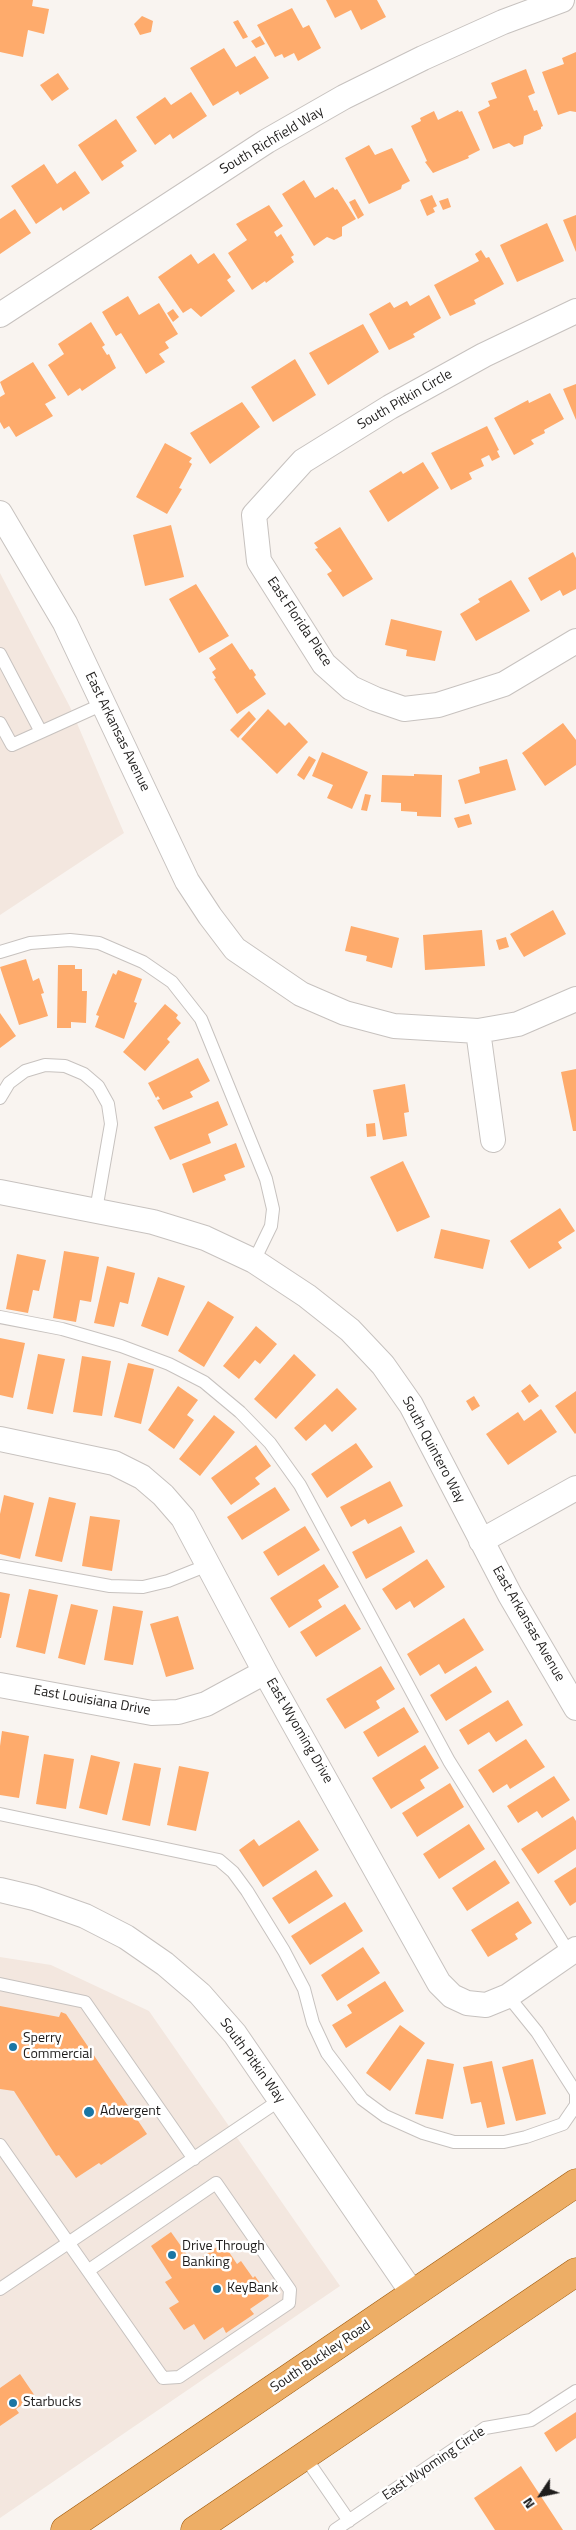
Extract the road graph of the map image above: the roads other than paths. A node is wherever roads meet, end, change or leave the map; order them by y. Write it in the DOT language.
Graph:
graph roads {
  1 [pos="562,0"];
  2 [pos="576,311"];
  3 [pos="0,315"];
  4 [pos="254,515"];
  5 [pos="1,518"];
  6 [pos="576,641"];
  7 [pos="0,654"];
  8 [pos="103,704"];
  9 [pos="0,723"];
  10 [pos="41,732"];
  11 [pos="0,952"];
  12 [pos="576,999"];
  13 [pos="478,1031"];
  14 [pos="0,1098"];
  15 [pos="493,1140"];
  16 [pos="0,1192"];
  17 [pos="96,1210"];
  18 [pos="254,1261"];
  19 [pos="0,1317"];
  20 [pos="0,1439"];
  21 [pos="576,1488"];
  22 [pos="481,1541"];
  23 [pos="0,1566"];
  24 [pos="208,1566"];
  25 [pos="265,1672"];
  26 [pos="0,1685"];
  27 [pos="576,1708"];
  28 [pos="0,1814"];
  29 [pos="0,1890"];
  30 [pos="572,1951"];
  31 [pos="0,1984"];
  32 [pos="508,1996"];
  33 [pos="576,2093"];
  34 [pos="280,2100"];
  35 [pos="0,2145"];
  36 [pos="194,2158"];
  37 [pos="576,2183"];
  38 [pos="70,2242"];
  39 [pos="89,2270"];
  40 [pos="576,2272"];
  41 [pos="0,2289"];
  42 [pos="413,2294"];
  43 [pos="576,2391"];
  44 [pos="304,2457"];
  45 [pos="348,2521"];
  46 [pos="65,2530"];
  47 [pos="195,2530"];
  48 [pos="335,2530"];
  1 -- 3 [label="street, South Richfield Way"];
  2 -- 4 [label="street, South Pitkin Circle"];
  4 -- 6 [label="street, East Florida Place"];
  5 -- 8 [label="street, East Arkansas Avenue"];
  7 -- 10 [label="lane"];
  8 -- 10 [label="lane"];
  8 -- 13 [label="street, East Arkansas Avenue"];
  9 -- 10 [label="lane"];
  11 -- 18 [label="lane"];
  12 -- 13 [label="street, East Arkansas Avenue"];
  13 -- 15 [label="street"];
  14 -- 17 [label="lane"];
  16 -- 17 [label="street, South Quintero Way"];
  17 -- 18 [label="street, South Quintero Way"];
  18 -- 22 [label="street, South Quintero Way"];
  19 -- 30 [label="lane"];
  20 -- 24 [label="street, East Wyoming Drive"];
  21 -- 22 [label="street"];
  22 -- 27 [label="street, East Arkansas Avenue"];
  23 -- 24 [label="lane"];
  24 -- 25 [label="street, East Wyoming Drive"];
  25 -- 26 [label="street, East Louisiana Drive"];
  25 -- 32 [label="street, East Wyoming Drive"];
  28 -- 33 [label="lane"];
  29 -- 34 [label="street, South Pitkin Way"];
  30 -- 32 [label="street, East Wyoming Drive"];
  31 -- 36 [label="lane"];
  32 -- 33 [label="lane"];
  34 -- 36 [label="lane"];
  34 -- 42 [label="street, South Pitkin Way"];
  35 -- 38 [label="lane"];
  36 -- 38 [label="lane"];
  37 -- 42 [label="main road, South Buckley Road"];
  38 -- 39 [label="lane"];
  38 -- 41 [label="lane"];
  39 -- 39 [label="lane"];
  40 -- 44 [label="main road"];
  42 -- 46 [label="main road, South Buckley Road"];
  43 -- 45 [label="lane, East Wyoming Circle"];
  44 -- 45 [label="lane"];
  44 -- 47 [label="main road"];
  45 -- 48 [label="lane, East Wyoming Circle"];
}
